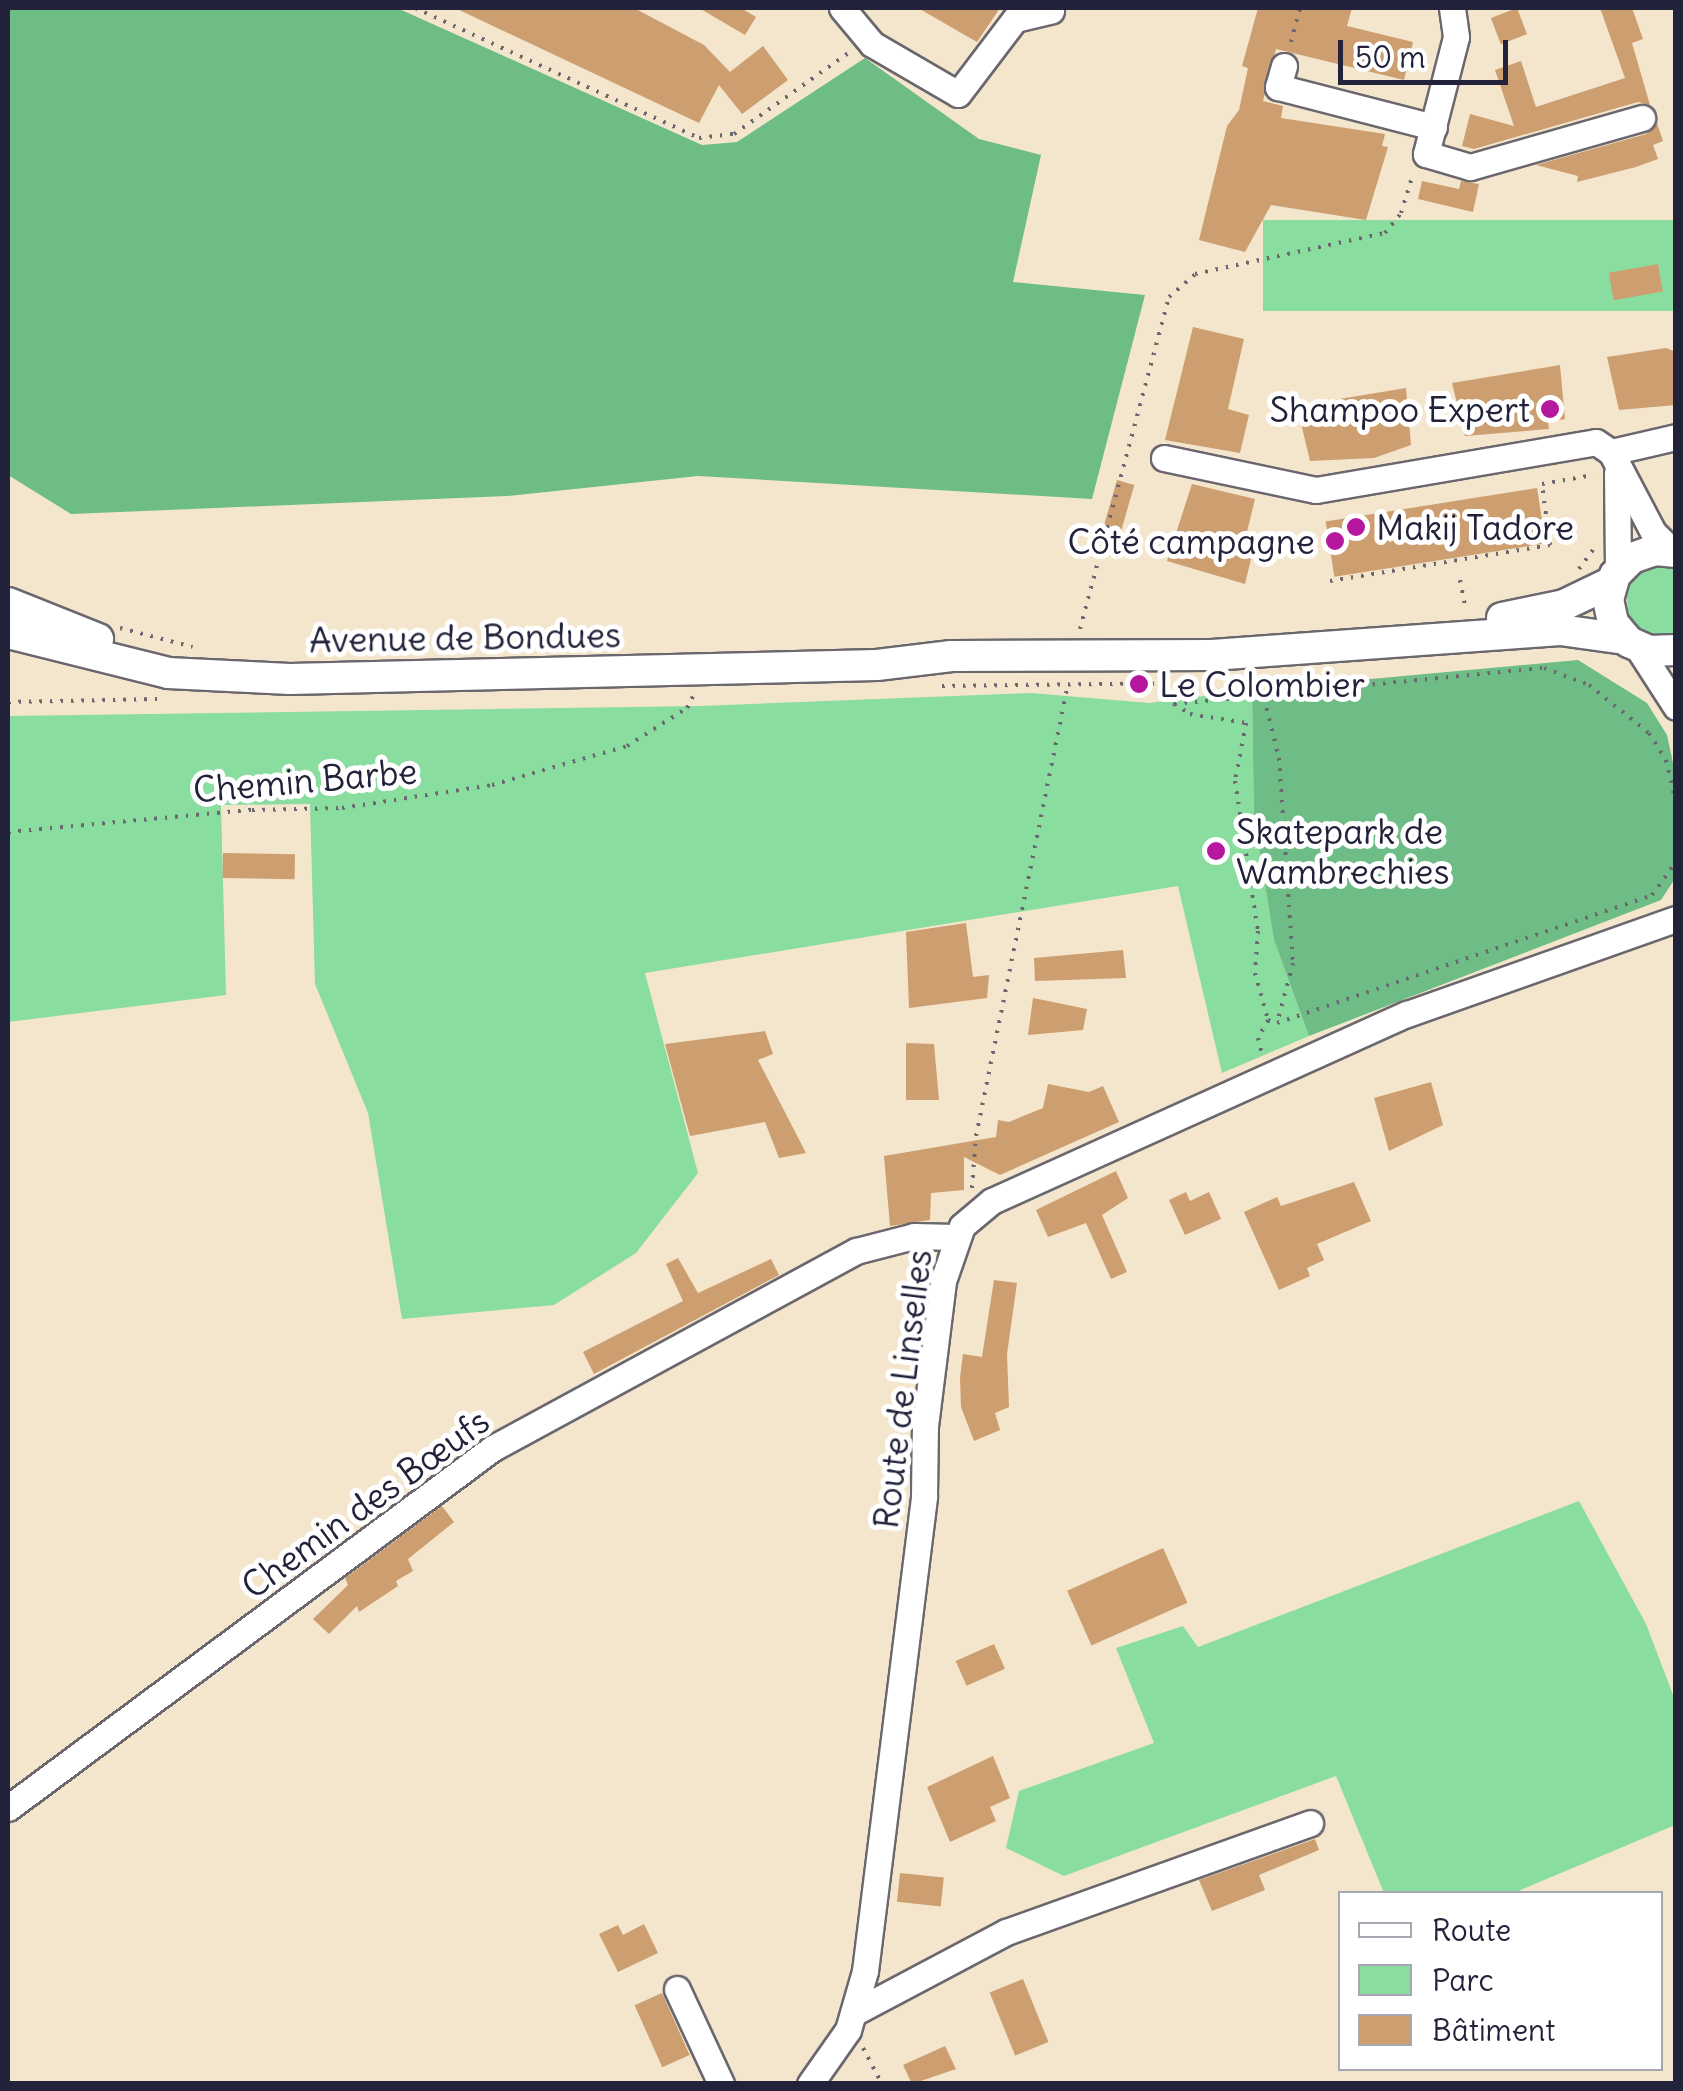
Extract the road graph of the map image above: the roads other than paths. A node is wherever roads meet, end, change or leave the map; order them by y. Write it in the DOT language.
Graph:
graph roads {
  1 [pos="842,8"];
  2 [pos="1452,8"];
  3 [pos="1050,10"];
  4 [pos="1284,66"];
  5 [pos="1642,118"];
  6 [pos="1434,127"];
  7 [pos="1676,437"];
  8 [pos="1164,458"];
  9 [pos="1614,460"];
  10 [pos="1674,552"];
  11 [pos="1615,577"];
  12 [pos="8,603"];
  13 [pos="8,624"];
  14 [pos="8,633"];
  15 [pos="1382,641"];
  16 [pos="1632,644"];
  17 [pos="58,646"];
  18 [pos="1676,650"];
  19 [pos="236,678"];
  20 [pos="1676,707"];
  21 [pos="1676,919"];
  22 [pos="955,1238"];
  23 [pos="8,1808"];
  24 [pos="1310,1823"];
  25 [pos="677,1989"];
  26 [pos="852,2021"];
  27 [pos="722,2084"];
  28 [pos="810,2084"];
  1 -- 3 [label="street"];
  2 -- 6 [label="street"];
  4 -- 6 [label="street"];
  5 -- 6 [label="street"];
  7 -- 9 [label="street"];
  8 -- 9 [label="street"];
  9 -- 10 [label="street"];
  9 -- 11 [label="street"];
  10 -- 11 [label="main road, Avenue de Bondues"];
  11 -- 15 [label="main road, Avenue de Bondues"];
  11 -- 16 [label="main road"];
  12 -- 19 [label="main road"];
  13 -- 17 [label="main road, Avenue de Bondues"];
  14 -- 17 [label="main road, Avenue de Bondues"];
  15 -- 16 [label="main road, Avenue de Bondues"];
  15 -- 19 [label="main road, Avenue de Bondues"];
  16 -- 18 [label="main road, Avenue de Bondues"];
  16 -- 20 [label="street"];
  17 -- 19 [label="main road, Avenue de Bondues"];
  21 -- 22 [label="street, Route de Linselles"];
  22 -- 23 [label="street, Chemin des Bœufs"];
  22 -- 26 [label="street, Route de Linselles"];
  24 -- 26 [label="street"];
  25 -- 27 [label="street"];
  26 -- 28 [label="street, Route de Linselles"];
}
